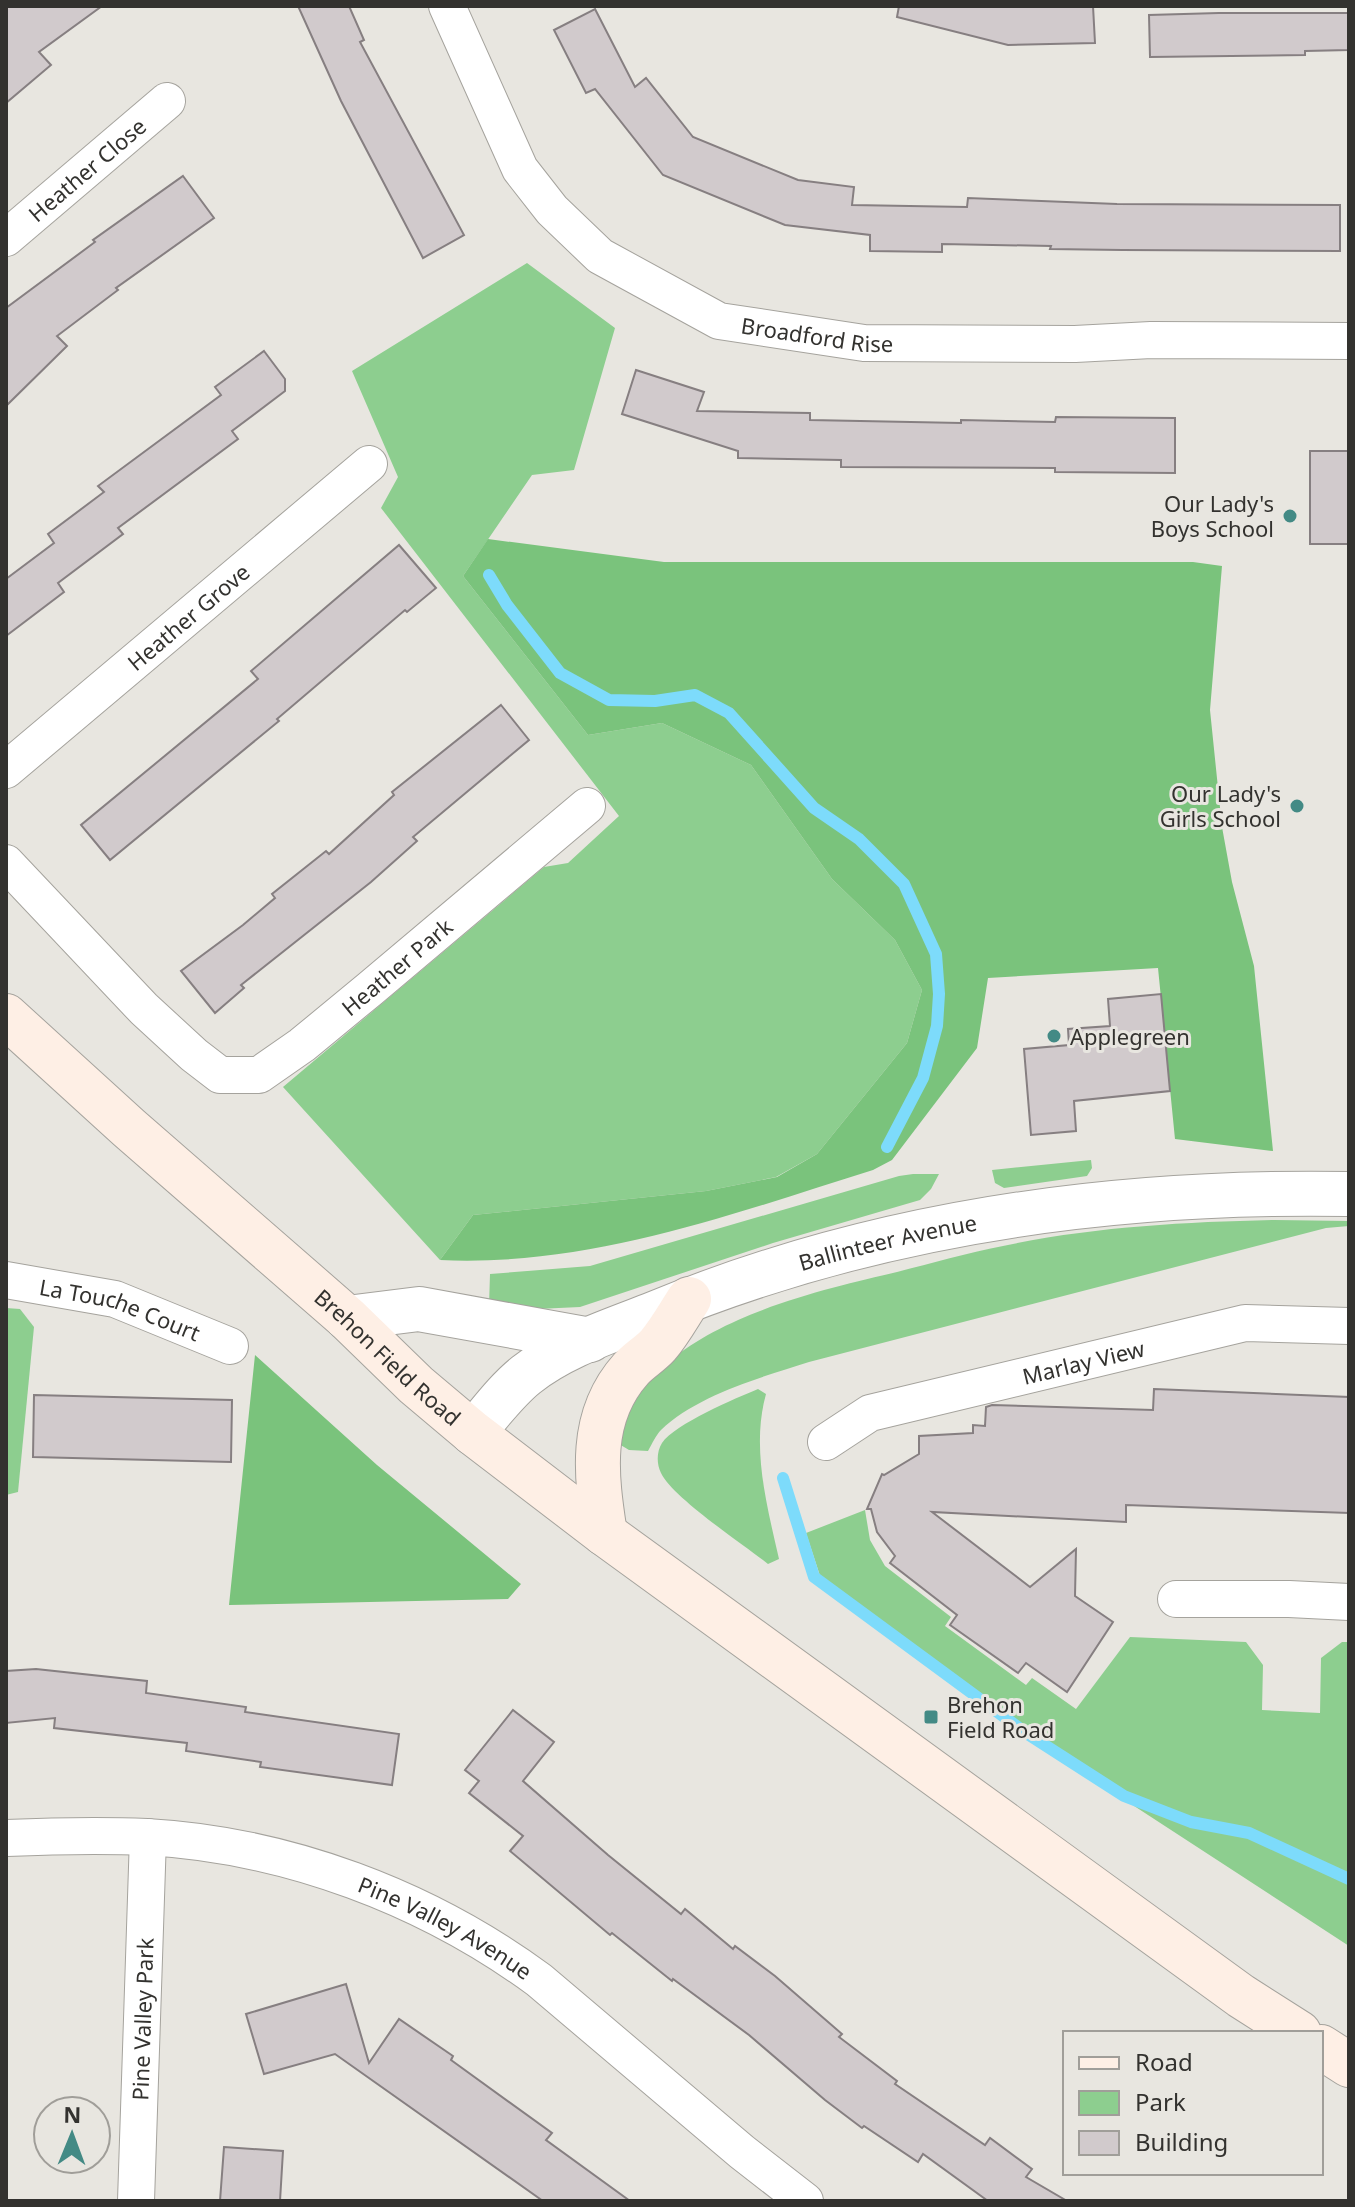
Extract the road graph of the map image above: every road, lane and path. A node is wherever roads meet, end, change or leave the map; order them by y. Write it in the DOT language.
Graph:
graph roads {
  1 [pos="447,6"];
  2 [pos="167,101"];
  3 [pos="6,238"];
  4 [pos="1349,341"];
  5 [pos="369,464"];
  6 [pos="6,770"];
  7 [pos="587,806"];
  8 [pos="6,863"];
  9 [pos="6,1016"];
  10 [pos="1349,1194"];
  11 [pos="6,1280"];
  12 [pos="689,1299"];
  13 [pos="347,1318"];
  14 [pos="1349,1326"];
  15 [pos="590,1340"];
  16 [pos="230,1346"];
  17 [pos="473,1433"];
  18 [pos="826,1442"];
  19 [pos="605,1534"];
  20 [pos="1176,1599"];
  21 [pos="1349,1602"];
  22 [pos="148,1837"];
  23 [pos="6,1838"];
  24 [pos="1296,2031"];
  25 [pos="1323,2048"];
  26 [pos="1349,2065"];
  27 [pos="136,2201"];
  28 [pos="805,2201"];
  1 -- 4 [label="street, Broadford Rise"];
  2 -- 3 [label="street, Heather Close"];
  5 -- 6 [label="street, Heather Grove"];
  7 -- 8 [label="street, Heather Park"];
  9 -- 13 [label="main road, Brehon Field Road"];
  10 -- 12 [label="street, Ballinteer Avenue"];
  11 -- 16 [label="street, La Touche Court"];
  12 -- 15 [label="street, Ballinteer Avenue"];
  12 -- 19 [label="main road"];
  13 -- 15 [label="street"];
  13 -- 17 [label="main road, Brehon Field Road"];
  14 -- 18 [label="street, Marlay View"];
  15 -- 17 [label="street, Ballinteer Avenue"];
  17 -- 19 [label="main road, Brehon Field Road"];
  19 -- 24 [label="main road, Brehon Field Road"];
  20 -- 21 [label="street"];
  22 -- 23 [label="street, Pine Valley Avenue"];
  22 -- 27 [label="street, Pine Valley Park"];
  22 -- 28 [label="street, Pine Valley Avenue"];
  25 -- 26 [label="main road"];
}
